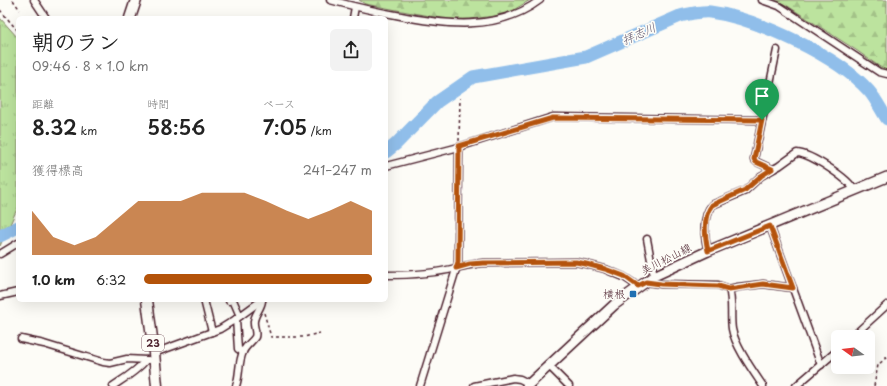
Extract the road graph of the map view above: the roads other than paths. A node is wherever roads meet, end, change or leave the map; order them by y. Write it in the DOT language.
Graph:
graph roads {
  1 [pos="34,0"];
  2 [pos="136,0"];
  3 [pos="330,0"];
  4 [pos="540,0"];
  5 [pos="762,0"];
  6 [pos="355,7"];
  7 [pos="45,16"];
  8 [pos="131,16"];
  9 [pos="353,16"];
  10 [pos="777,50"];
  11 [pos="887,74"];
  12 [pos="762,120"];
  13 [pos="459,146"];
  14 [pos="388,165"];
  15 [pos="772,169"];
  16 [pos="887,177"];
  17 [pos="854,190"];
  18 [pos="770,226"];
  19 [pos="647,239"];
  20 [pos="16,244"];
  21 [pos="708,251"];
  22 [pos="0,254"];
  23 [pos="456,268"];
  24 [pos="388,275"];
  25 [pos="646,282"];
  26 [pos="793,288"];
  27 [pos="729,289"];
  28 [pos="16,292"];
  29 [pos="0,296"];
  30 [pos="147,302"];
  31 [pos="204,302"];
  32 [pos="234,302"];
  33 [pos="262,302"];
  34 [pos="887,305"];
  35 [pos="238,318"];
  36 [pos="860,330"];
  37 [pos="212,332"];
  38 [pos="21,339"];
  39 [pos="243,352"];
  40 [pos="831,356"];
  41 [pos="152,357"];
  42 [pos="821,365"];
  43 [pos="549,366"];
  44 [pos="528,385"];
  45 [pos="113,386"];
  46 [pos="157,386"];
  47 [pos="236,386"];
  48 [pos="420,386"];
  49 [pos="474,386"];
  50 [pos="569,386"];
  51 [pos="763,386"];
  52 [pos="796,386"];
  1 -- 7 [label="street"];
  2 -- 8 [label="main road"];
  3 -- 6 [label="street"];
  4 -- 6 [label="street"];
  5 -- 11 [label="street"];
  6 -- 9 [label="street"];
  10 -- 12 [label="street"];
  12 -- 13 [label="street"];
  12 -- 15 [label="street"];
  13 -- 14 [label="street"];
  13 -- 23 [label="street"];
  15 -- 17 [label="street"];
  15 -- 21 [label="street"];
  16 -- 17 [label="main road, 美川松山線"];
  17 -- 18 [label="main road, 美川松山線"];
  18 -- 21 [label="main road, 美川松山線"];
  18 -- 26 [label="street"];
  19 -- 25 [label="street"];
  20 -- 22 [label="street"];
  21 -- 25 [label="main road, 美川松山線"];
  23 -- 24 [label="street"];
  23 -- 25 [label="street"];
  23 -- 48 [label="street"];
  25 -- 27 [label="street"];
  25 -- 43 [label="main road, 美川松山線"];
  26 -- 27 [label="street"];
  26 -- 42 [label="street"];
  27 -- 51 [label="street"];
  28 -- 29 [label="street"];
  30 -- 41 [label="main road, 23"];
  31 -- 37 [label="street"];
  32 -- 35 [label="street"];
  33 -- 35 [label="street"];
  33 -- 39 [label="street"];
  34 -- 36 [label="street"];
  35 -- 37 [label="street"];
  35 -- 39 [label="street"];
  37 -- 41 [label="street"];
  38 -- 41 [label="street"];
  39 -- 47 [label="street"];
  40 -- 42 [label="street"];
  41 -- 45 [label="street"];
  41 -- 46 [label="main road, 23"];
  42 -- 52 [label="street"];
  43 -- 44 [label="main road, 美川松山線"];
  43 -- 50 [label="street"];
  44 -- 49 [label="street"];
}
